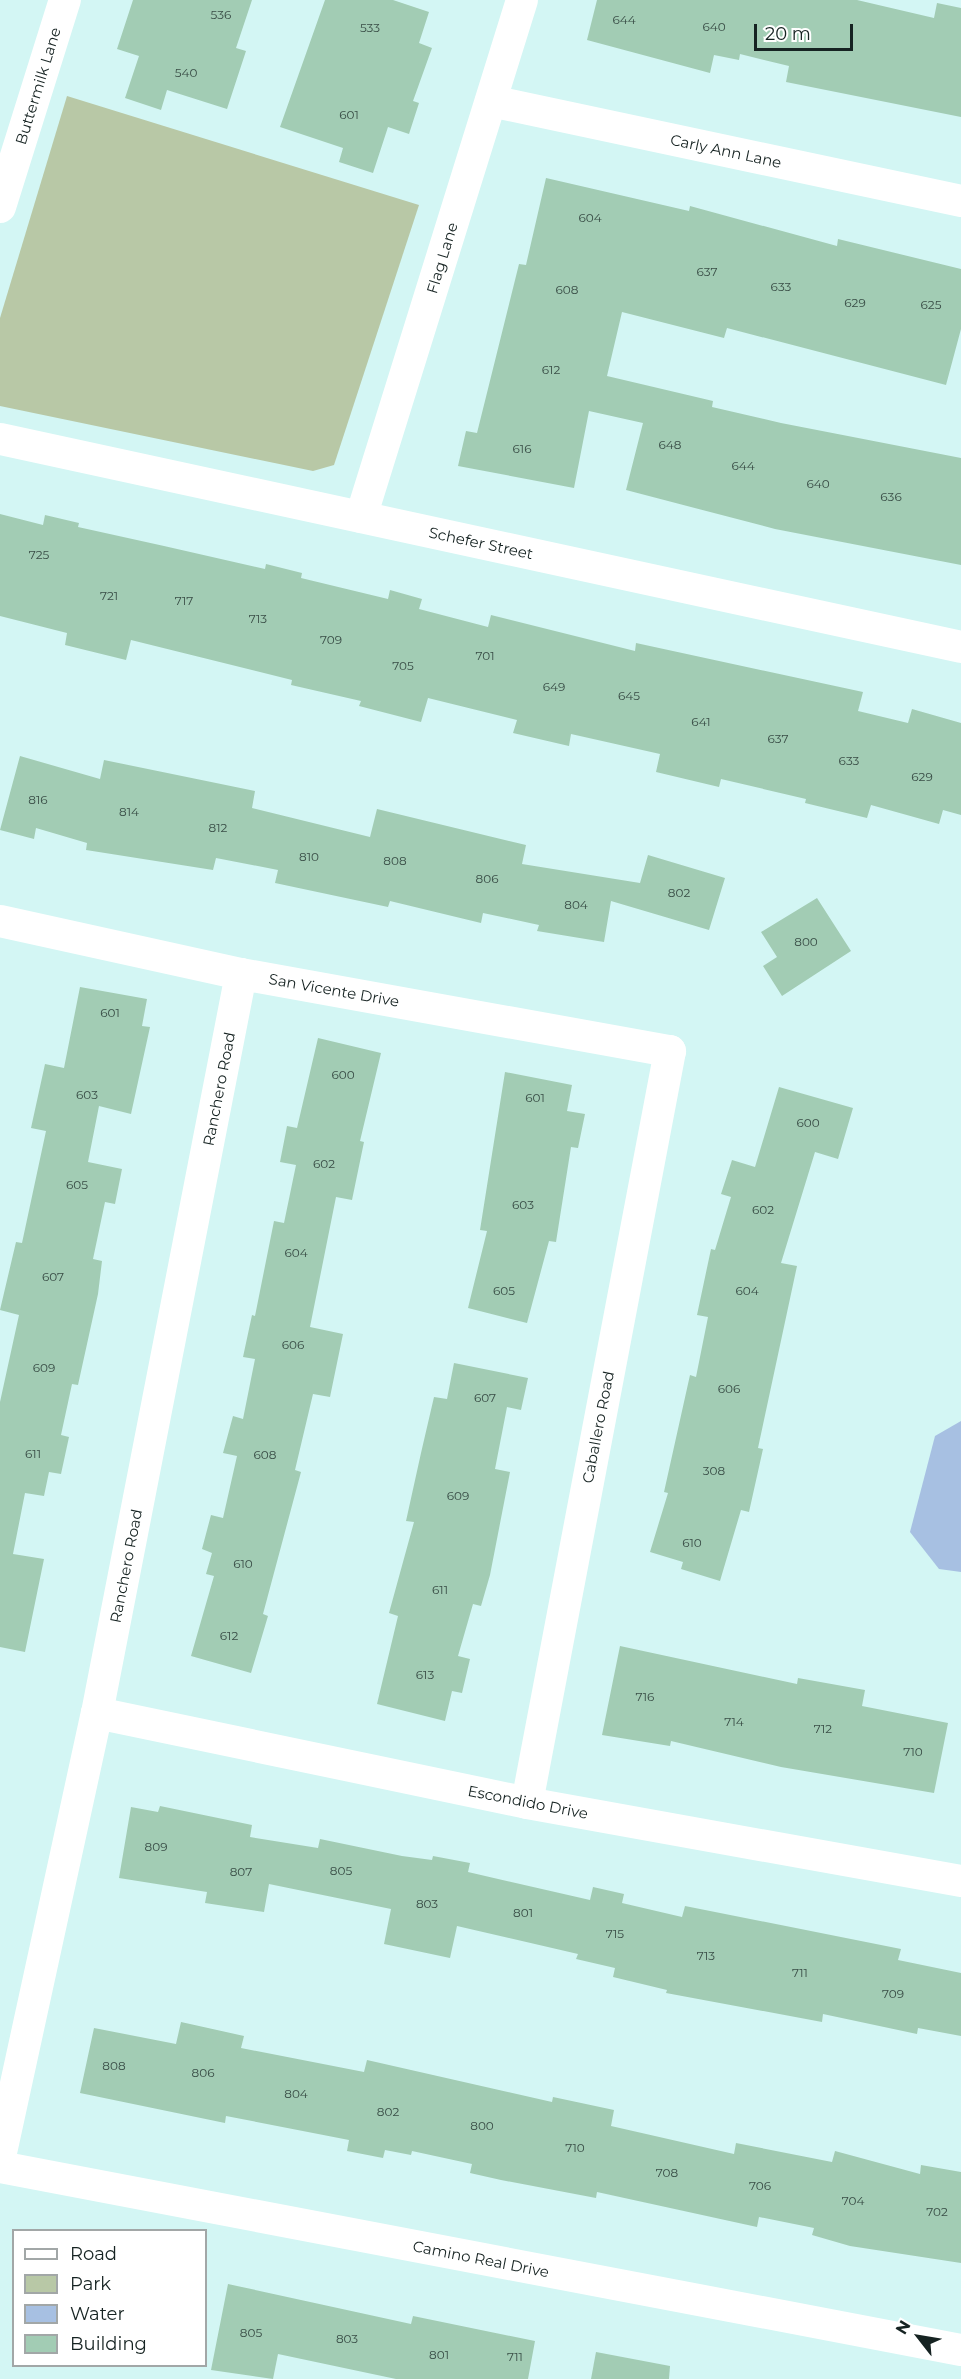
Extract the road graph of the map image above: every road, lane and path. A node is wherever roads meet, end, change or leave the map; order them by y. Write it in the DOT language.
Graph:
graph roads {
  1 [pos="65,0"];
  2 [pos="522,0"];
  3 [pos="491,100"];
  4 [pos="961,201"];
  5 [pos="0,207"];
  6 [pos="0,439"];
  7 [pos="361,517"];
  8 [pos="961,647"];
  9 [pos="0,921"];
  10 [pos="241,974"];
  11 [pos="670,1051"];
  12 [pos="98,1713"];
  13 [pos="527,1803"];
  14 [pos="961,1881"];
  15 [pos="0,2157"];
  16 [pos="0,2167"];
  17 [pos="961,2350"];
  1 -- 5 [label="street, Buttermilk Lane"];
  2 -- 3 [label="street, Flag Lane"];
  3 -- 4 [label="street, Carly Ann Lane"];
  3 -- 7 [label="street, Flag Lane"];
  6 -- 7 [label="street, Schefer Street"];
  7 -- 8 [label="street, Schefer Street"];
  9 -- 10 [label="street, San Vicente Drive"];
  10 -- 11 [label="street, San Vicente Drive"];
  10 -- 12 [label="street, Ranchero Road"];
  11 -- 13 [label="street, Caballero Road"];
  12 -- 13 [label="street, Escondido Drive"];
  12 -- 15 [label="street, Ranchero Road"];
  13 -- 14 [label="street, Escondido Drive"];
  16 -- 17 [label="street, Camino Real Drive"];
}
